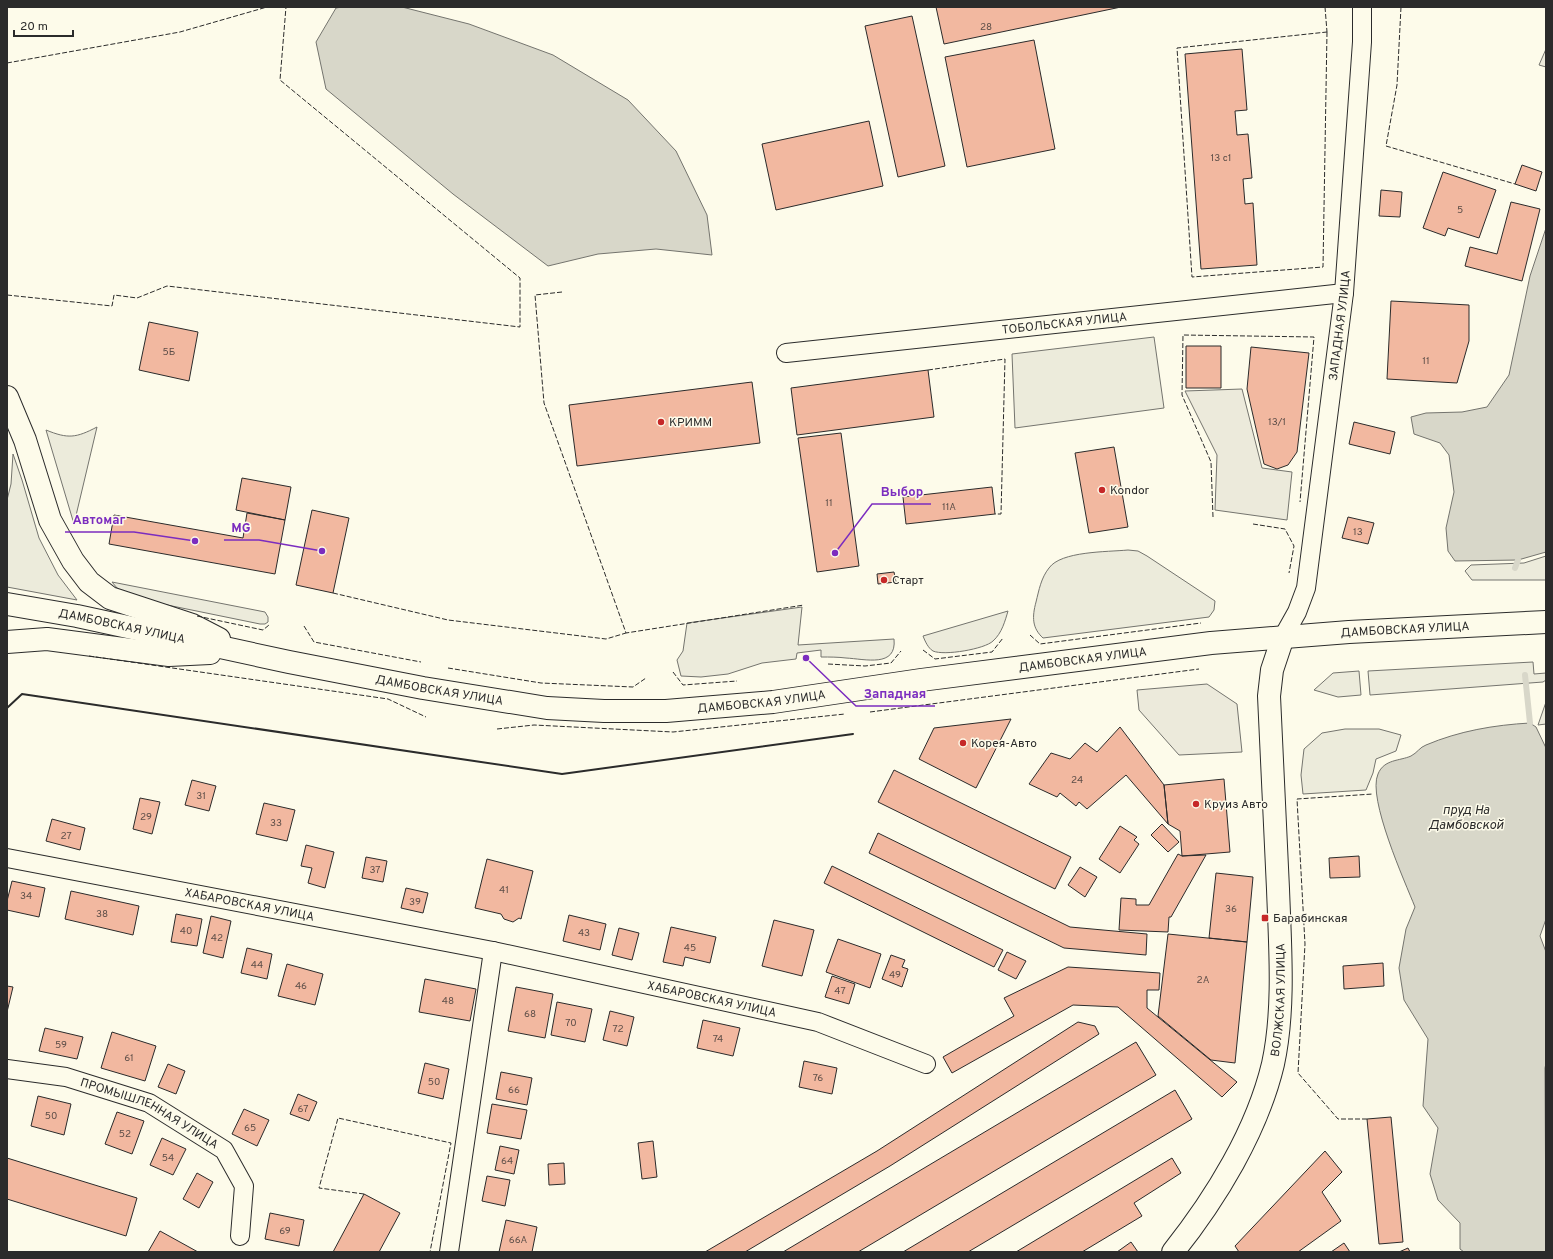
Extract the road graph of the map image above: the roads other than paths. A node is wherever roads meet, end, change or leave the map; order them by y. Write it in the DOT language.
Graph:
graph roads {
  1 [pos="1362,7"];
  2 [pos="1344,293"];
  3 [pos="786,353"];
  4 [pos="7,398"];
  5 [pos="7,604"];
  6 [pos="1546,622"];
  7 [pos="1283,637"];
  8 [pos="7,642"];
  9 [pos="244,652"];
  10 [pos="7,858"];
  11 [pos="493,951"];
  12 [pos="926,1064"];
  13 [pos="7,1069"];
  14 [pos="240,1236"];
  15 [pos="448,1252"];
  16 [pos="1173,1252"];
  1 -- 2 [label="street, ЗАПАДНАЯ УЛИЦА"];
  2 -- 3 [label="street, ТОБОЛЬСКАЯ УЛИЦА"];
  2 -- 7 [label="street, ЗАПАДНАЯ УЛИЦА"];
  4 -- 9 [label="main road"];
  5 -- 9 [label="main road, ДАМБОВСКАЯ УЛИЦА"];
  6 -- 7 [label="main road, ДАМБОВСКАЯ УЛИЦА"];
  7 -- 9 [label="main road, ДАМБОВСКАЯ УЛИЦА"];
  7 -- 16 [label="main road, ВОЛЖСКАЯ УЛИЦА"];
  8 -- 9 [label="main road"];
  10 -- 11 [label="street, ХАБАРОВСКАЯ УЛИЦА"];
  11 -- 12 [label="street, ХАБАРОВСКАЯ УЛИЦА"];
  11 -- 15 [label="street"];
  13 -- 14 [label="street, ПРОМЫШЛЕННАЯ УЛИЦА"];
}
